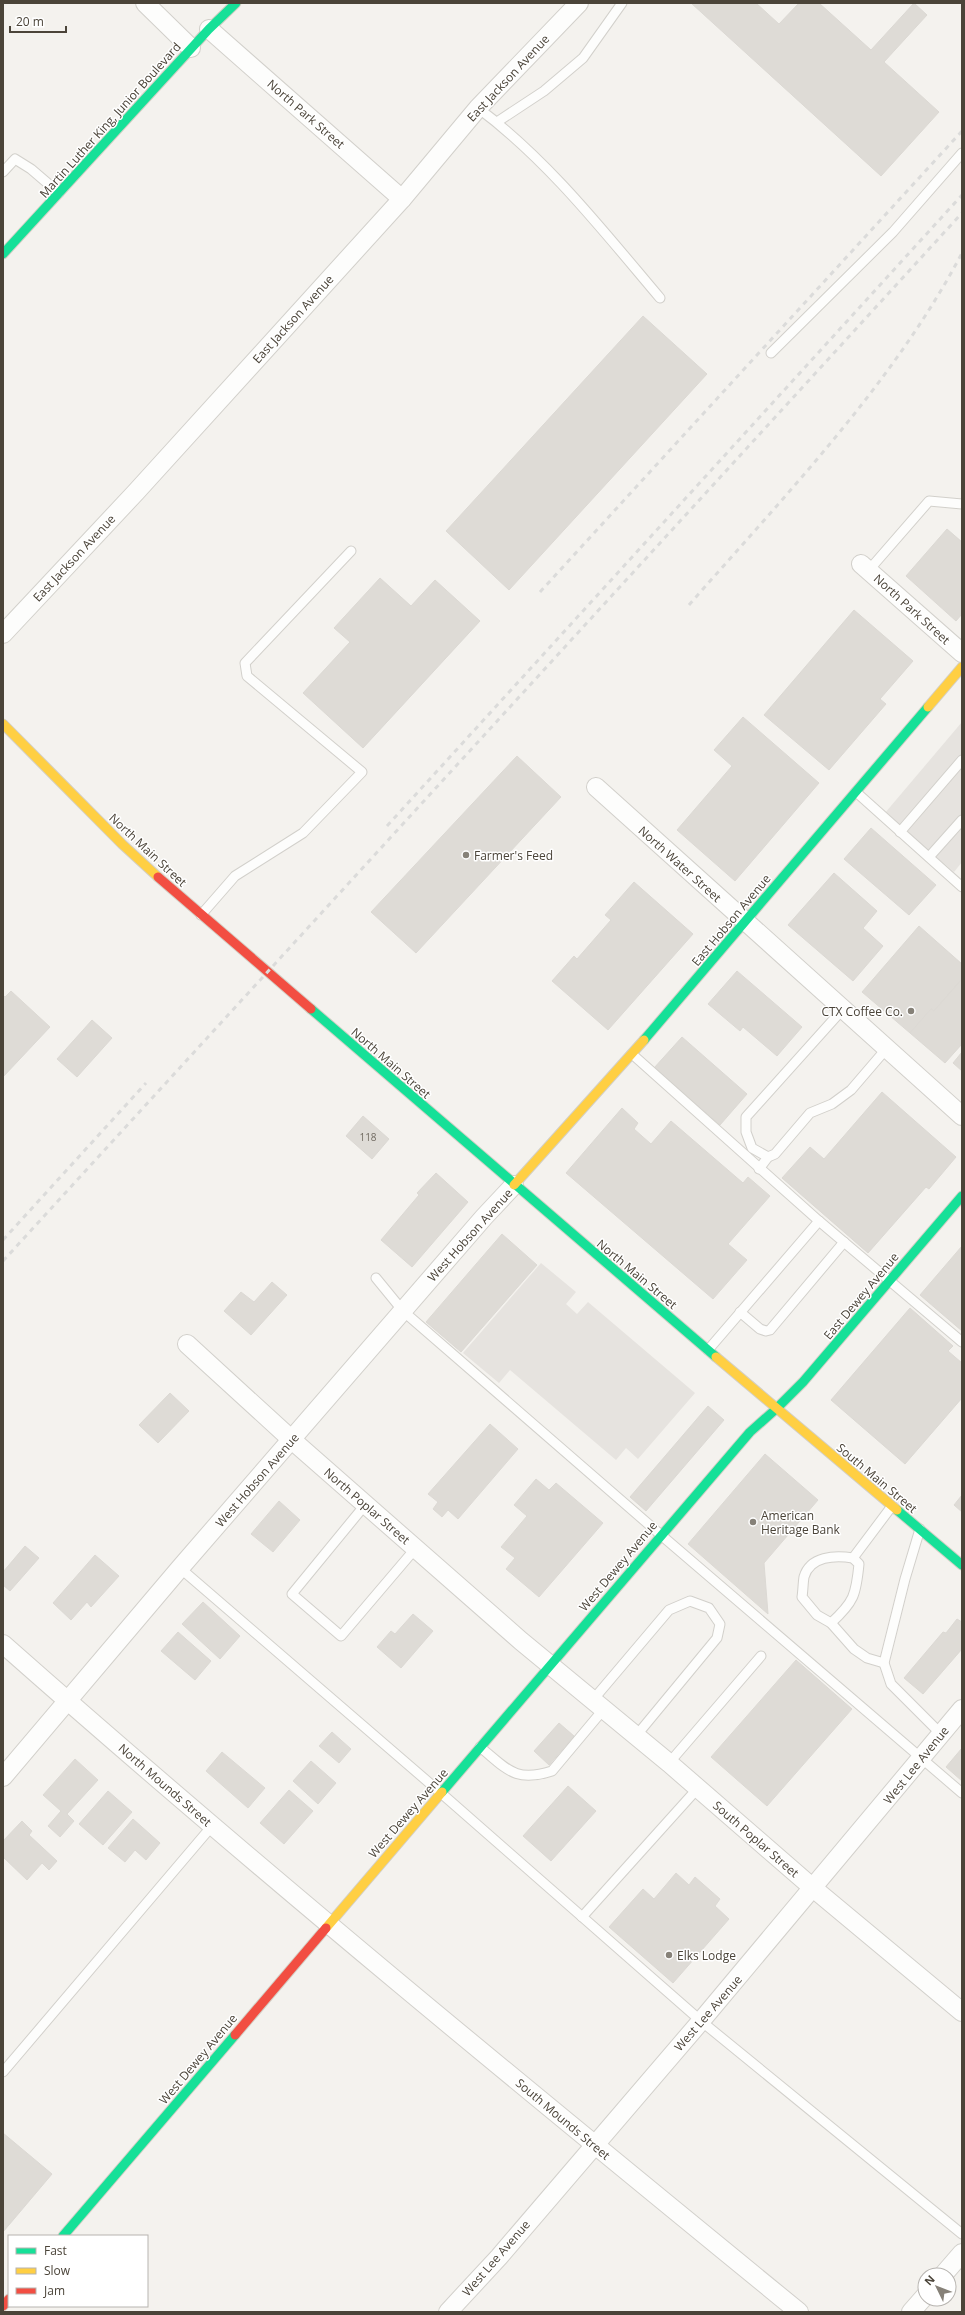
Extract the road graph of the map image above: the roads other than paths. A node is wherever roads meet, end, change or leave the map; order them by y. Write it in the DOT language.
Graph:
graph roads {
  1 [pos="145,3"];
  2 [pos="236,3"];
  3 [pos="580,3"];
  4 [pos="622,3"];
  5 [pos="209,29"];
  6 [pos="191,48"];
  7 [pos="478,108"];
  8 [pos="497,122"];
  9 [pos="962,153"];
  10 [pos="3,172"];
  11 [pos="59,193"];
  12 [pos="402,199"];
  13 [pos="3,254"];
  14 [pos="660,298"];
  15 [pos="771,353"];
  16 [pos="962,504"];
  17 [pos="351,551"];
  18 [pos="865,567"];
  19 [pos="3,634"];
  20 [pos="962,654"];
  21 [pos="962,667"];
  22 [pos="3,724"];
  23 [pos="962,760"];
  24 [pos="596,787"];
  25 [pos="855,792"];
  26 [pos="962,820"];
  27 [pos="900,832"];
  28 [pos="929,857"];
  29 [pos="962,887"];
  30 [pos="201,915"];
  31 [pos="744,922"];
  32 [pos="843,1009"];
  33 [pos="887,1048"];
  34 [pos="632,1054"];
  35 [pos="962,1116"];
  36 [pos="768,1156"];
  37 [pos="759,1168"];
  38 [pos="514,1185"];
  39 [pos="962,1196"];
  40 [pos="819,1220"];
  41 [pos="844,1242"];
  42 [pos="376,1278"];
  43 [pos="889,1282"];
  44 [pos="403,1311"];
  45 [pos="740,1312"];
  46 [pos="962,1342"];
  47 [pos="187,1344"];
  48 [pos="708,1350"];
  49 [pos="776,1409"];
  50 [pos="292,1440"];
  51 [pos="365,1505"];
  52 [pos="892,1506"];
  53 [pos="920,1529"];
  54 [pos="661,1535"];
  55 [pos="415,1549"];
  56 [pos="853,1558"];
  57 [pos="962,1565"];
  58 [pos="180,1568"];
  59 [pos="831,1623"];
  60 [pos="3,1644"];
  61 [pos="761,1656"];
  62 [pos="884,1663"];
  63 [pos="550,1666"];
  64 [pos="68,1702"];
  65 [pos="598,1705"];
  66 [pos="962,1709"];
  67 [pos="942,1734"];
  68 [pos="636,1736"];
  69 [pos="480,1747"];
  70 [pos="922,1759"];
  71 [pos="669,1763"];
  72 [pos="3,1778"];
  73 [pos="698,1788"];
  74 [pos="441,1793"];
  75 [pos="962,1793"];
  76 [pos="212,1826"];
  77 [pos="813,1888"];
  78 [pos="582,1917"];
  79 [pos="328,1924"];
  80 [pos="962,2012"];
  81 [pos="701,2021"];
  82 [pos="3,2072"];
  83 [pos="593,2144"];
  84 [pos="962,2234"];
  85 [pos="64,2235"];
  86 [pos="962,2253"];
  87 [pos="950,2267"];
  88 [pos="448,2312"];
  89 [pos="800,2312"];
  1 -- 6 [label="street"];
  2 -- 5 [label="main road, Martin Luther King, Junior Boulevard"];
  3 -- 7 [label="street, East Jackson Avenue"];
  4 -- 8 [label="lane"];
  5 -- 6 [label="main road, Martin Luther King, Junior Boulevard"];
  5 -- 12 [label="street, North Park Street"];
  6 -- 11 [label="main road, Martin Luther King, Junior Boulevard"];
  7 -- 8 [label="lane"];
  7 -- 12 [label="street, East Jackson Avenue"];
  8 -- 14 [label="lane"];
  9 -- 15 [label="lane"];
  10 -- 11 [label="lane"];
  11 -- 13 [label="main road, Martin Luther King, Junior Boulevard"];
  12 -- 19 [label="street, East Jackson Avenue"];
  16 -- 18 [label="lane"];
  17 -- 30 [label="lane"];
  18 -- 20 [label="street, North Park Street"];
  21 -- 25 [label="main road, East Hobson Avenue"];
  22 -- 30 [label="main road, North Main Street"];
  23 -- 27 [label="lane"];
  24 -- 31 [label="street, North Water Street"];
  25 -- 27 [label="lane"];
  25 -- 31 [label="main road, East Hobson Avenue"];
  26 -- 28 [label="lane"];
  27 -- 28 [label="lane"];
  28 -- 29 [label="lane"];
  30 -- 38 [label="main road, North Main Street"];
  31 -- 32 [label="street, North Water Street"];
  31 -- 34 [label="main road, East Hobson Avenue"];
  32 -- 33 [label="street, North Water Street"];
  32 -- 36 [label="lane"];
  33 -- 35 [label="street, North Water Street"];
  33 -- 36 [label="lane"];
  34 -- 37 [label="lane"];
  34 -- 38 [label="main road, East Hobson Avenue"];
  36 -- 37 [label="lane"];
  37 -- 40 [label="lane"];
  38 -- 44 [label="street, West Hobson Avenue"];
  38 -- 48 [label="main road, North Main Street"];
  39 -- 43 [label="main road, East Dewey Avenue"];
  40 -- 41 [label="lane"];
  40 -- 45 [label="lane"];
  41 -- 43 [label="lane"];
  41 -- 45 [label="lane"];
  42 -- 44 [label="lane"];
  43 -- 46 [label="lane"];
  43 -- 49 [label="main road, East Dewey Avenue"];
  44 -- 50 [label="street, West Hobson Avenue"];
  44 -- 54 [label="lane"];
  45 -- 48 [label="lane"];
  47 -- 50 [label="street, North Poplar Street"];
  48 -- 49 [label="main road, North Main Street"];
  49 -- 52 [label="main road, South Main Street"];
  49 -- 54 [label="main road, West Dewey Avenue"];
  50 -- 51 [label="street, North Poplar Street"];
  50 -- 58 [label="street, West Hobson Avenue"];
  51 -- 55 [label="street, North Poplar Street"];
  51 -- 55 [label="lane"];
  52 -- 53 [label="main road, South Main Street"];
  52 -- 56 [label="lane"];
  53 -- 57 [label="main road, South Main Street"];
  53 -- 62 [label="lane"];
  54 -- 63 [label="main road, West Dewey Avenue"];
  54 -- 70 [label="lane"];
  55 -- 63 [label="street, North Poplar Street"];
  56 -- 59 [label="lane"];
  56 -- 59 [label="lane"];
  58 -- 64 [label="street, West Hobson Avenue"];
  58 -- 74 [label="lane"];
  59 -- 62 [label="lane"];
  60 -- 64 [label="street, North Mounds Street"];
  61 -- 71 [label="lane"];
  62 -- 67 [label="lane"];
  63 -- 65 [label="street, South Poplar Street"];
  63 -- 69 [label="main road, West Dewey Avenue"];
  64 -- 72 [label="street, West Hobson Avenue"];
  64 -- 76 [label="street, North Mounds Street"];
  65 -- 68 [label="street, South Poplar Street"];
  65 -- 68 [label="lane"];
  65 -- 69 [label="lane"];
  66 -- 67 [label="street, West Lee Avenue"];
  67 -- 70 [label="street, West Lee Avenue"];
  68 -- 71 [label="street, South Poplar Street"];
  69 -- 74 [label="main road, West Dewey Avenue"];
  70 -- 75 [label="lane"];
  70 -- 77 [label="street, West Lee Avenue"];
  71 -- 73 [label="street, South Poplar Street"];
  73 -- 77 [label="street, South Poplar Street"];
  73 -- 78 [label="lane"];
  74 -- 78 [label="lane"];
  74 -- 79 [label="main road, West Dewey Avenue"];
  76 -- 79 [label="street, North Mounds Street"];
  76 -- 82 [label="lane"];
  77 -- 80 [label="street, South Poplar Street"];
  77 -- 81 [label="street, West Lee Avenue"];
  78 -- 81 [label="lane"];
  79 -- 83 [label="street, South Mounds Street"];
  79 -- 85 [label="main road, West Dewey Avenue"];
  81 -- 83 [label="street, West Lee Avenue"];
  81 -- 84 [label="lane"];
  83 -- 88 [label="street, West Lee Avenue"];
  83 -- 89 [label="street, South Mounds Street"];
  86 -- 87 [label="street"];
}
